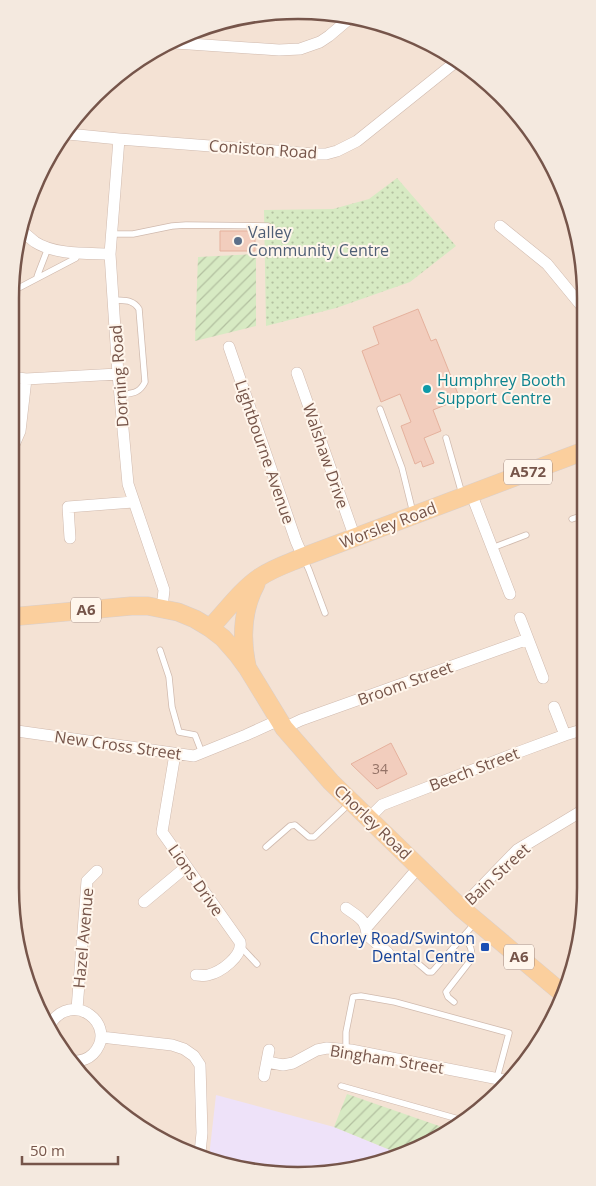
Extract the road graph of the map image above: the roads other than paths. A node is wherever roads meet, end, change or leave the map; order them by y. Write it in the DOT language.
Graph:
graph roads {
  1 [pos="345,23"];
  2 [pos="183,44"];
  3 [pos="452,65"];
  4 [pos="72,134"];
  5 [pos="118,139"];
  6 [pos="268,226"];
  7 [pos="500,226"];
  8 [pos="112,234"];
  9 [pos="26,235"];
  10 [pos="48,248"];
  11 [pos="77,252"];
  12 [pos="110,254"];
  13 [pos="37,277"];
  14 [pos="19,287"];
  15 [pos="114,300"];
  16 [pos="577,300"];
  17 [pos="229,346"];
  18 [pos="297,373"];
  19 [pos="118,374"];
  20 [pos="19,378"];
  21 [pos="26,379"];
  22 [pos="120,394"];
  23 [pos="380,409"];
  24 [pos="19,432"];
  25 [pos="446,438"];
  26 [pos="577,454"];
  27 [pos="467,494"];
  28 [pos="133,502"];
  29 [pos="413,515"];
  30 [pos="577,517"];
  31 [pos="572,519"];
  32 [pos="526,535"];
  33 [pos="70,538"];
  34 [pos="355,538"];
  35 [pos="492,548"];
  36 [pos="303,557"];
  37 [pos="259,578"];
  38 [pos="510,594"];
  39 [pos="162,608"];
  40 [pos="325,613"];
  41 [pos="19,616"];
  42 [pos="520,618"];
  43 [pos="210,628"];
  44 [pos="528,639"];
  45 [pos="160,650"];
  46 [pos="248,669"];
  47 [pos="543,678"];
  48 [pos="554,707"];
  49 [pos="281,724"];
  50 [pos="19,731"];
  51 [pos="577,731"];
  52 [pos="565,735"];
  53 [pos="202,753"];
  54 [pos="175,754"];
  55 [pos="351,802"];
  56 [pos="577,814"];
  57 [pos="369,818"];
  58 [pos="266,847"];
  59 [pos="186,867"];
  60 [pos="419,867"];
  61 [pos="97,871"];
  62 [pos="144,902"];
  63 [pos="346,908"];
  64 [pos="461,908"];
  65 [pos="476,921"];
  66 [pos="366,928"];
  67 [pos="463,937"];
  68 [pos="241,948"];
  69 [pos="388,953"];
  70 [pos="414,960"];
  71 [pos="258,964"];
  72 [pos="196,975"];
  73 [pos="558,990"];
  74 [pos="454,1002"];
  75 [pos="77,1009"];
  76 [pos="52,1021"];
  77 [pos="100,1037"];
  78 [pos="269,1050"];
  79 [pos="346,1050"];
  80 [pos="79,1061"];
  81 [pos="267,1062"];
  82 [pos="264,1076"];
  83 [pos="497,1078"];
  84 [pos="501,1079"];
  85 [pos="341,1086"];
  86 [pos="456,1118"];
  87 [pos="200,1149"];
  1 -- 2 [label="street"];
  3 -- 5 [label="street, Coniston Road"];
  4 -- 5 [label="street, Coniston Road"];
  5 -- 8 [label="street, Dorning Road"];
  6 -- 8 [label="lane"];
  7 -- 16 [label="street"];
  8 -- 12 [label="street, Dorning Road"];
  9 -- 10 [label="street"];
  10 -- 11 [label="street"];
  10 -- 13 [label="lane"];
  11 -- 12 [label="street"];
  11 -- 13 [label="lane"];
  12 -- 15 [label="street, Dorning Road"];
  13 -- 14 [label="lane"];
  15 -- 19 [label="street, Dorning Road"];
  15 -- 22 [label="lane"];
  17 -- 36 [label="street, Lightbourne Avenue"];
  18 -- 34 [label="street, Walshaw Drive"];
  19 -- 21 [label="street"];
  19 -- 22 [label="street, Dorning Road"];
  20 -- 21 [label="street"];
  21 -- 24 [label="street"];
  22 -- 28 [label="street, Dorning Road"];
  23 -- 29 [label="lane"];
  25 -- 27 [label="lane"];
  26 -- 27 [label="main road, Worsley Road / A572"];
  27 -- 29 [label="main road, Worsley Road / A572"];
  27 -- 35 [label="street"];
  28 -- 33 [label="street"];
  28 -- 39 [label="street, Dorning Road"];
  29 -- 34 [label="main road, Worsley Road / A572"];
  30 -- 31 [label="lane"];
  32 -- 35 [label="lane"];
  34 -- 36 [label="main road, Worsley Road / A572"];
  35 -- 38 [label="street"];
  36 -- 37 [label="main road, Worsley Road / A572"];
  36 -- 40 [label="lane"];
  37 -- 43 [label="main road, Worsley Road / A572"];
  37 -- 46 [label="main road"];
  39 -- 41 [label="main road, A6"];
  39 -- 43 [label="main road, A6"];
  42 -- 44 [label="street"];
  43 -- 46 [label="main road, Chorley Road / A6"];
  44 -- 47 [label="street"];
  44 -- 49 [label="street, Broom Street"];
  45 -- 53 [label="lane"];
  46 -- 49 [label="main road, Chorley Road / A6"];
  48 -- 52 [label="street"];
  49 -- 53 [label="street, New Cross Street"];
  49 -- 55 [label="main road, Chorley Road / A6"];
  50 -- 54 [label="street, New Cross Street"];
  51 -- 52 [label="street, Beech Street"];
  52 -- 57 [label="street, Beech Street"];
  53 -- 54 [label="street, New Cross Street"];
  54 -- 59 [label="street, Lions Drive"];
  55 -- 57 [label="main road, Chorley Road / A6"];
  55 -- 58 [label="lane"];
  56 -- 64 [label="street, Bain Street"];
  57 -- 60 [label="main road, Chorley Road / A6"];
  59 -- 62 [label="street"];
  59 -- 68 [label="street, Lions Drive"];
  60 -- 64 [label="main road, Chorley Road / A6"];
  60 -- 66 [label="street"];
  61 -- 75 [label="street, Hazel Avenue"];
  63 -- 66 [label="street"];
  64 -- 65 [label="main road, Chorley Road / A6"];
  65 -- 67 [label="lane"];
  65 -- 73 [label="main road, Chorley Road / A6"];
  66 -- 69 [label="street"];
  67 -- 70 [label="lane"];
  67 -- 74 [label="lane"];
  68 -- 71 [label="lane"];
  68 -- 72 [label="street"];
  75 -- 76 [label="street"];
  75 -- 77 [label="street"];
  77 -- 80 [label="street"];
  77 -- 87 [label="street"];
  78 -- 81 [label="street"];
  79 -- 81 [label="street, Bingham Street"];
  79 -- 83 [label="street, Bingham Street"];
  79 -- 83 [label="lane"];
  81 -- 82 [label="street"];
  83 -- 84 [label="street, Bingham Street"];
  85 -- 86 [label="lane"];
}
